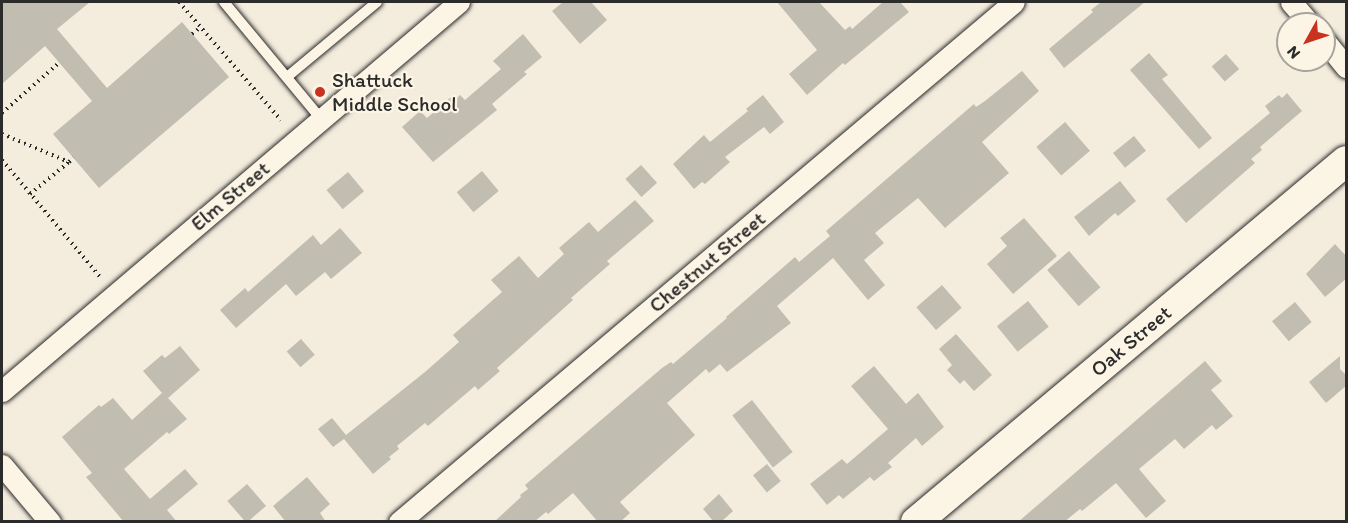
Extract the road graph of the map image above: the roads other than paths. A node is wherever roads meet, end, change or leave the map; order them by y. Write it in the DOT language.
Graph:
graph roads {
  1 [pos="224,2"];
  2 [pos="377,2"];
  3 [pos="459,2"];
  4 [pos="1014,2"];
  5 [pos="1336,54"];
  6 [pos="1347,67"];
  7 [pos="287,77"];
  8 [pos="321,119"];
  9 [pos="1347,161"];
  10 [pos="2,392"];
  11 [pos="2,465"];
  12 [pos="50,522"];
  13 [pos="399,522"];
  14 [pos="916,522"];
  1 -- 7 [label="lane"];
  2 -- 7 [label="lane"];
  3 -- 8 [label="street, Elm Street"];
  4 -- 13 [label="street, Chestnut Street"];
  5 -- 6 [label="street"];
  7 -- 8 [label="lane"];
  8 -- 10 [label="street, Elm Street"];
  9 -- 14 [label="street, Oak Street"];
  11 -- 12 [label="street"];
}
